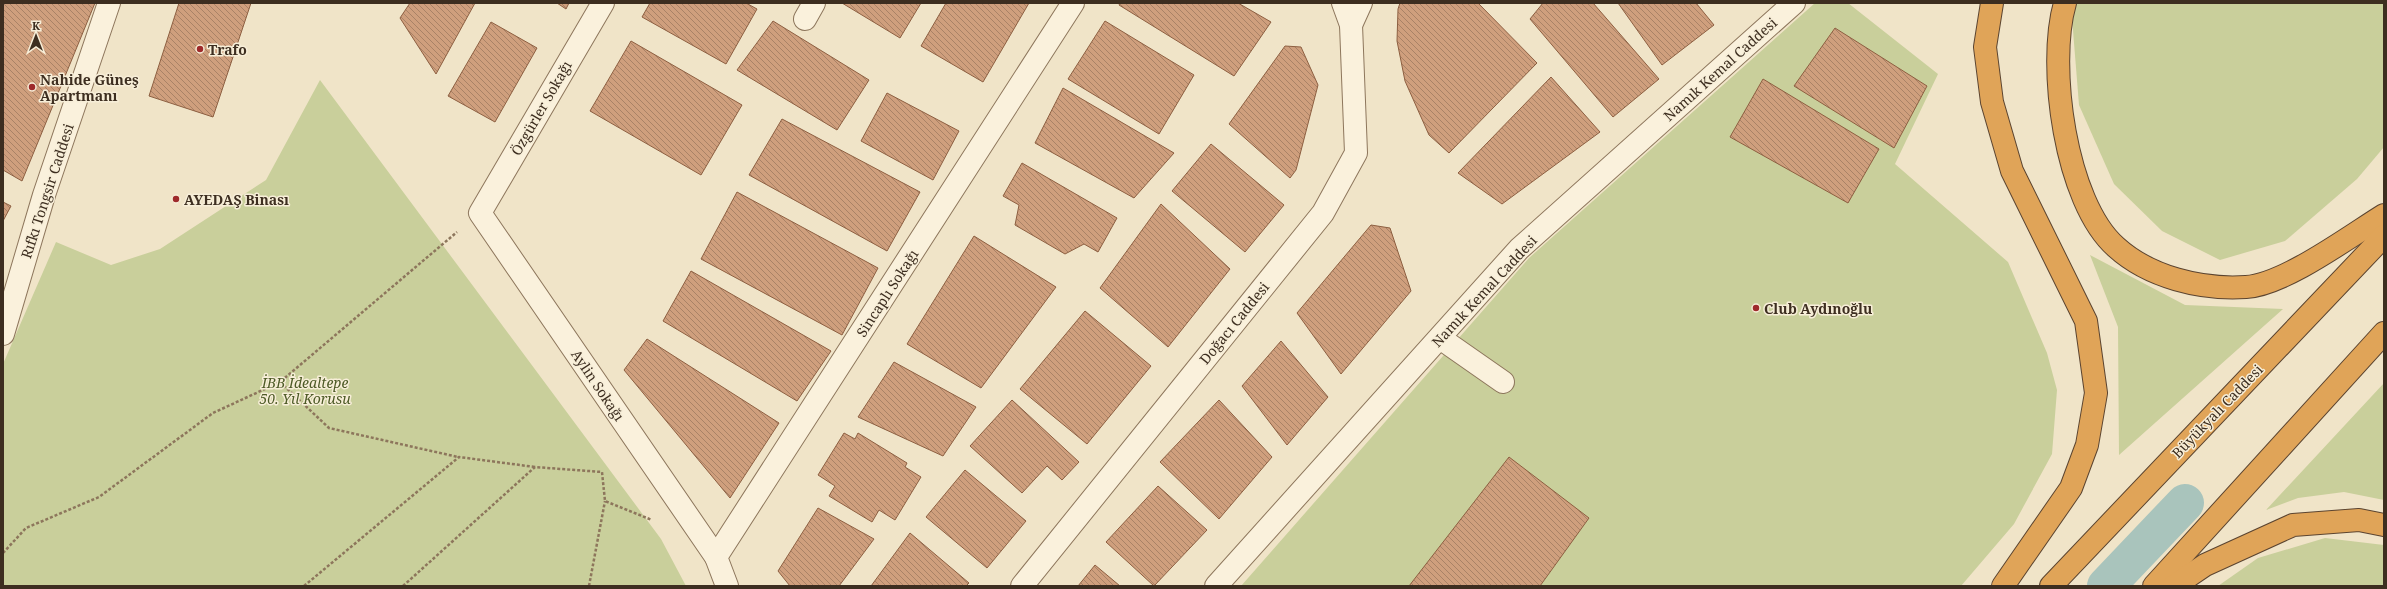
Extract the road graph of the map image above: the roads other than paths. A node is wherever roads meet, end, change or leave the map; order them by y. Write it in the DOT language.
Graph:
graph roads {
  1 [pos="110,3"];
  2 [pos="603,3"];
  3 [pos="1074,3"];
  4 [pos="1343,3"];
  5 [pos="1361,3"];
  6 [pos="1794,3"];
  7 [pos="1992,3"];
  8 [pos="2065,3"];
  9 [pos="1351,26"];
  10 [pos="480,213"];
  11 [pos="2384,215"];
  12 [pos="2384,236"];
  13 [pos="3,334"];
  14 [pos="2384,334"];
  15 [pos="1440,338"];
  16 [pos="1502,382"];
  17 [pos="2384,525"];
  18 [pos="716,557"];
  19 [pos="727,586"];
  20 [pos="1022,586"];
  21 [pos="1216,586"];
  22 [pos="2003,586"];
  23 [pos="2051,586"];
  24 [pos="2154,586"];
  25 [pos="2174,586"];
  1 -- 13 [label="street, Rıfkı Tongsir Caddesi"];
  2 -- 10 [label="street, Özgürler Sokağı"];
  3 -- 18 [label="street, Sincaplı Sokağı"];
  4 -- 9 [label="street"];
  5 -- 9 [label="street"];
  6 -- 15 [label="street, Namık Kemal Caddesi"];
  7 -- 22 [label="highway"];
  8 -- 11 [label="highway"];
  9 -- 20 [label="street, Doğacı Caddesi"];
  10 -- 18 [label="street, Aylin Sokağı"];
  12 -- 23 [label="highway, Büyükyalı Caddesi"];
  14 -- 24 [label="highway"];
  15 -- 16 [label="street"];
  15 -- 21 [label="street, Namık Kemal Caddesi"];
  17 -- 25 [label="highway"];
  18 -- 19 [label="street"];
}
